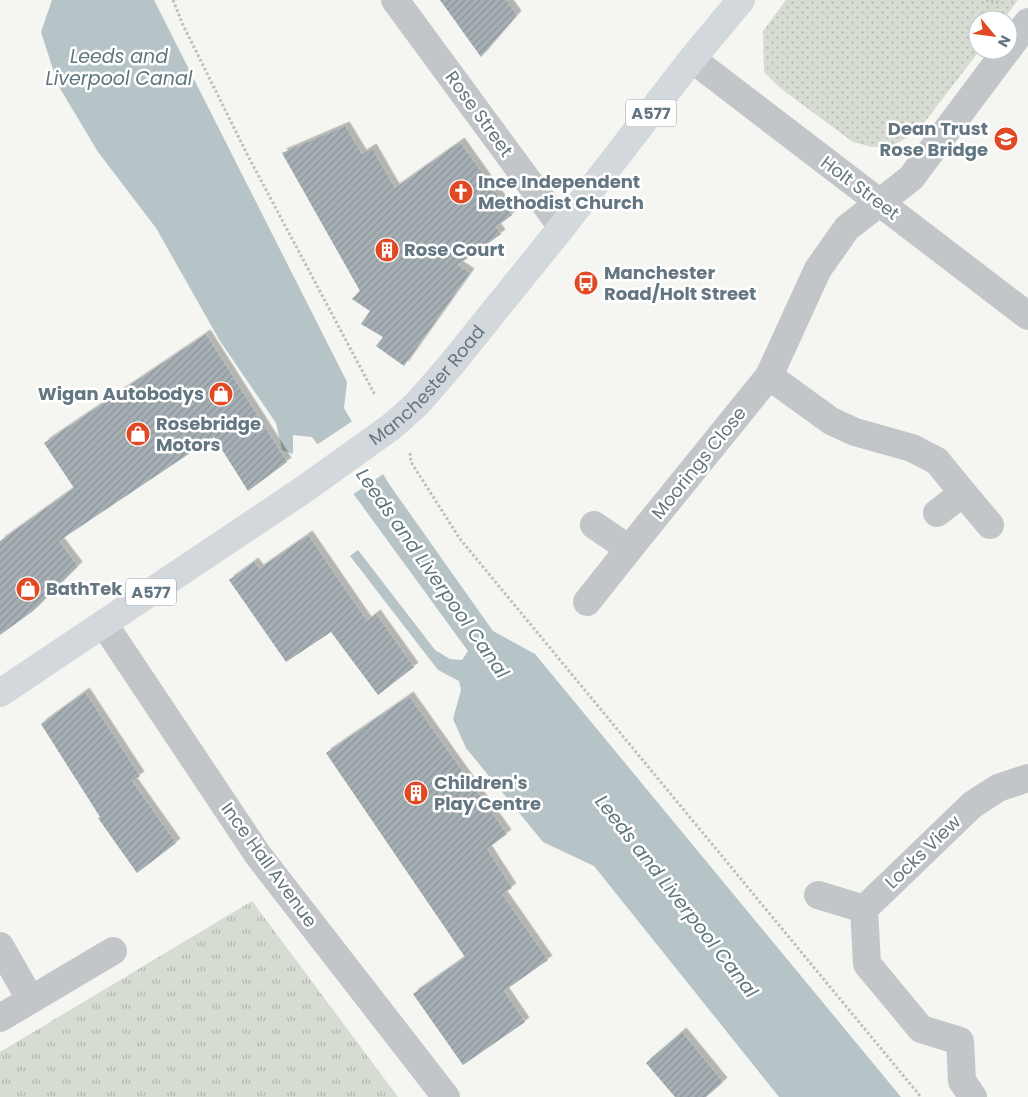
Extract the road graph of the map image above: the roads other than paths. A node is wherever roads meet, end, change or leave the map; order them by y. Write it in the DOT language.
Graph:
graph roads {
  1 [pos="395,0"];
  2 [pos="740,0"];
  3 [pos="1028,22"];
  4 [pos="1018,36"];
  5 [pos="692,59"];
  6 [pos="1000,60"];
  7 [pos="879,202"];
  8 [pos="562,227"];
  9 [pos="1028,316"];
  10 [pos="769,376"];
  11 [pos="964,493"];
  12 [pos="937,513"];
  13 [pos="594,525"];
  14 [pos="990,525"];
  15 [pos="629,549"];
  16 [pos="587,602"];
  17 [pos="104,624"];
  18 [pos="0,693"];
  19 [pos="1028,778"];
  20 [pos="818,895"];
  21 [pos="864,909"];
  22 [pos="0,946"];
  23 [pos="113,951"];
  24 [pos="30,999"];
  25 [pos="0,1018"];
  26 [pos="446,1097"];
  27 [pos="974,1097"];
  1 -- 8 [label="street, Rose Street"];
  2 -- 5 [label="highway, Manchester Road / A577"];
  3 -- 4 [label="street, Moorings Close"];
  5 -- 7 [label="street, Holt Street"];
  5 -- 8 [label="highway, Manchester Road / A577"];
  6 -- 7 [label="street, Moorings Close"];
  7 -- 9 [label="street, Holt Street"];
  7 -- 10 [label="street, Moorings Close"];
  8 -- 17 [label="highway, Manchester Road / A577"];
  10 -- 11 [label="street"];
  10 -- 15 [label="street, Moorings Close"];
  11 -- 12 [label="street"];
  11 -- 14 [label="street"];
  13 -- 15 [label="street"];
  15 -- 16 [label="street, Moorings Close"];
  17 -- 18 [label="highway, Manchester Road / A577"];
  17 -- 26 [label="street, Ince Hall Avenue"];
  19 -- 21 [label="street, Locks View"];
  20 -- 21 [label="street"];
  21 -- 27 [label="street"];
  22 -- 24 [label="street"];
  23 -- 24 [label="street"];
  24 -- 25 [label="street"];
}
